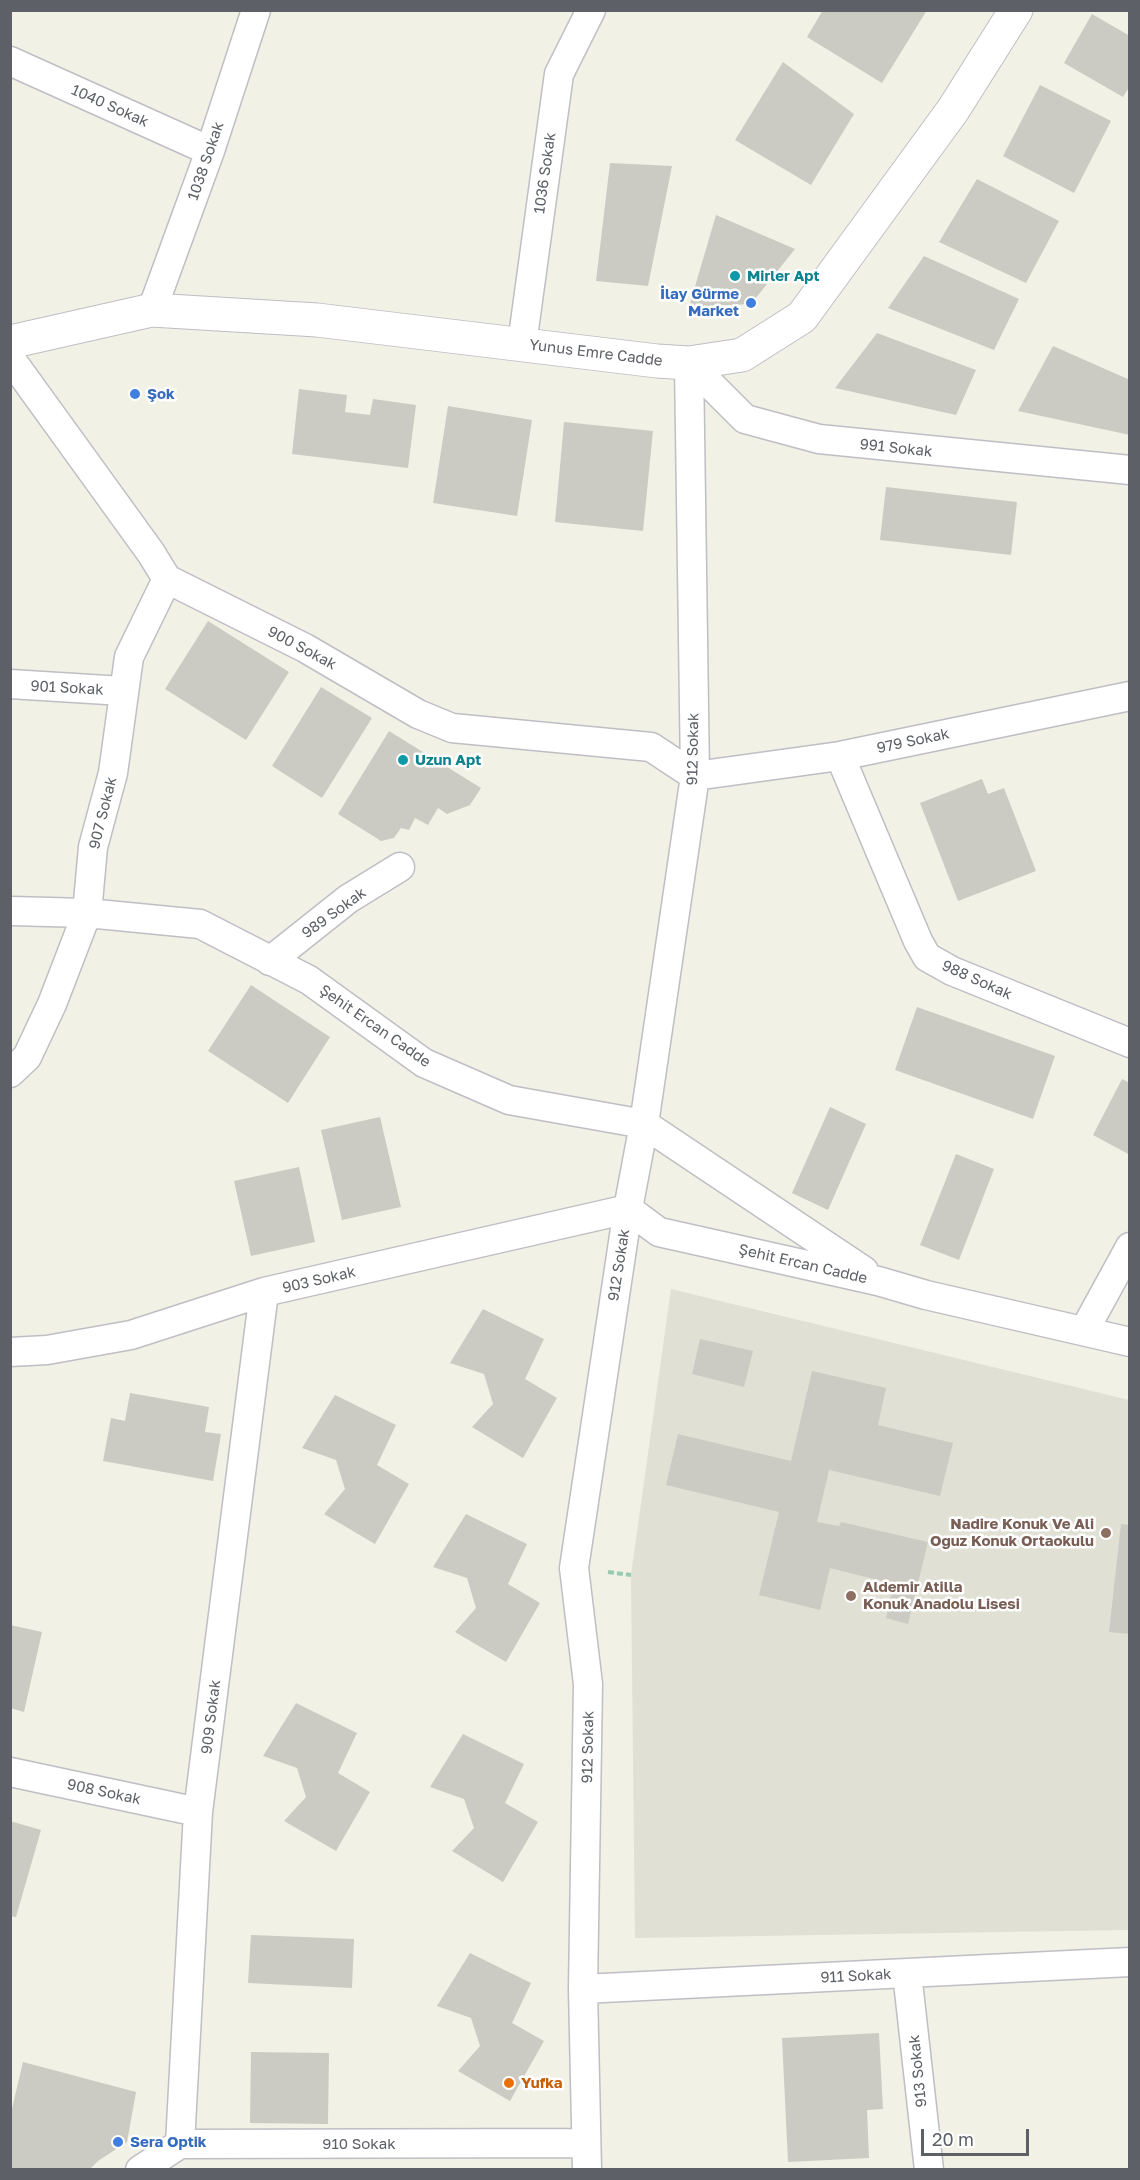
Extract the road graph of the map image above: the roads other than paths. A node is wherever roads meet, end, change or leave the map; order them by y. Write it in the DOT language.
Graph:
graph roads {
  1 [pos="256,10"];
  2 [pos="591,10"];
  3 [pos="1016,10"];
  4 [pos="10,61"];
  5 [pos="210,151"];
  6 [pos="152,310"];
  7 [pos="10,342"];
  8 [pos="522,344"];
  9 [pos="10,358"];
  10 [pos="689,363"];
  11 [pos="1130,470"];
  12 [pos="167,579"];
  13 [pos="10,684"];
  14 [pos="123,691"];
  15 [pos="1130,696"];
  16 [pos="840,756"];
  17 [pos="695,776"];
  18 [pos="400,867"];
  19 [pos="10,911"];
  20 [pos="87,913"];
  21 [pos="270,961"];
  22 [pos="1130,1043"];
  23 [pos="10,1073"];
  24 [pos="644,1124"];
  25 [pos="628,1209"];
  26 [pos="1130,1247"];
  27 [pos="878,1281"];
  28 [pos="264,1292"];
  29 [pos="1084,1331"];
  30 [pos="1130,1342"];
  31 [pos="10,1352"];
  32 [pos="10,1772"];
  33 [pos="198,1812"];
  34 [pos="1130,1962"];
  35 [pos="907,1973"];
  36 [pos="583,1989"];
  37 [pos="180,2144"];
  38 [pos="587,2156"];
  39 [pos="140,2169"];
  40 [pos="929,2169"];
  1 -- 5 [label="street, 1038 Sokak"];
  2 -- 8 [label="street, 1036 Sokak"];
  3 -- 10 [label="street, Yunus Emre Cadde"];
  4 -- 5 [label="street, 1040 Sokak"];
  5 -- 6 [label="street, 1038 Sokak"];
  6 -- 7 [label="street, Yunus Emre Cadde"];
  6 -- 8 [label="street, Yunus Emre Cadde"];
  8 -- 10 [label="street, Yunus Emre Cadde"];
  9 -- 12 [label="street"];
  10 -- 11 [label="street, 991 Sokak"];
  10 -- 17 [label="street, 912 Sokak"];
  12 -- 14 [label="street, 907 Sokak"];
  12 -- 17 [label="street, 900 Sokak"];
  13 -- 14 [label="street, 901 Sokak"];
  14 -- 20 [label="street, 907 Sokak"];
  15 -- 16 [label="street, 979 Sokak"];
  16 -- 17 [label="street, 979 Sokak"];
  16 -- 22 [label="street, 988 Sokak"];
  17 -- 24 [label="street, 912 Sokak"];
  18 -- 21 [label="street, 989 Sokak"];
  19 -- 20 [label="street, Şehit Ercan Cadde"];
  20 -- 21 [label="street, Şehit Ercan Cadde"];
  20 -- 23 [label="street, 907 Sokak"];
  21 -- 24 [label="street, Şehit Ercan Cadde"];
  24 -- 25 [label="street, 912 Sokak"];
  24 -- 27 [label="street, Şehit Ercan Cadde"];
  25 -- 27 [label="street, Şehit Ercan Cadde"];
  25 -- 28 [label="street, 903 Sokak"];
  25 -- 36 [label="street, 912 Sokak"];
  26 -- 29 [label="street"];
  27 -- 29 [label="street, Şehit Ercan Cadde"];
  28 -- 31 [label="street, 903 Sokak"];
  28 -- 33 [label="street, 909 Sokak"];
  29 -- 30 [label="street, Şehit Ercan Cadde"];
  32 -- 33 [label="street, 908 Sokak"];
  33 -- 37 [label="street, 909 Sokak"];
  34 -- 35 [label="street, 911 Sokak"];
  35 -- 36 [label="street, 911 Sokak"];
  35 -- 40 [label="street, 913 Sokak"];
  36 -- 38 [label="street, 912 Sokak"];
  37 -- 38 [label="street, 910 Sokak"];
  37 -- 39 [label="street"];
}
